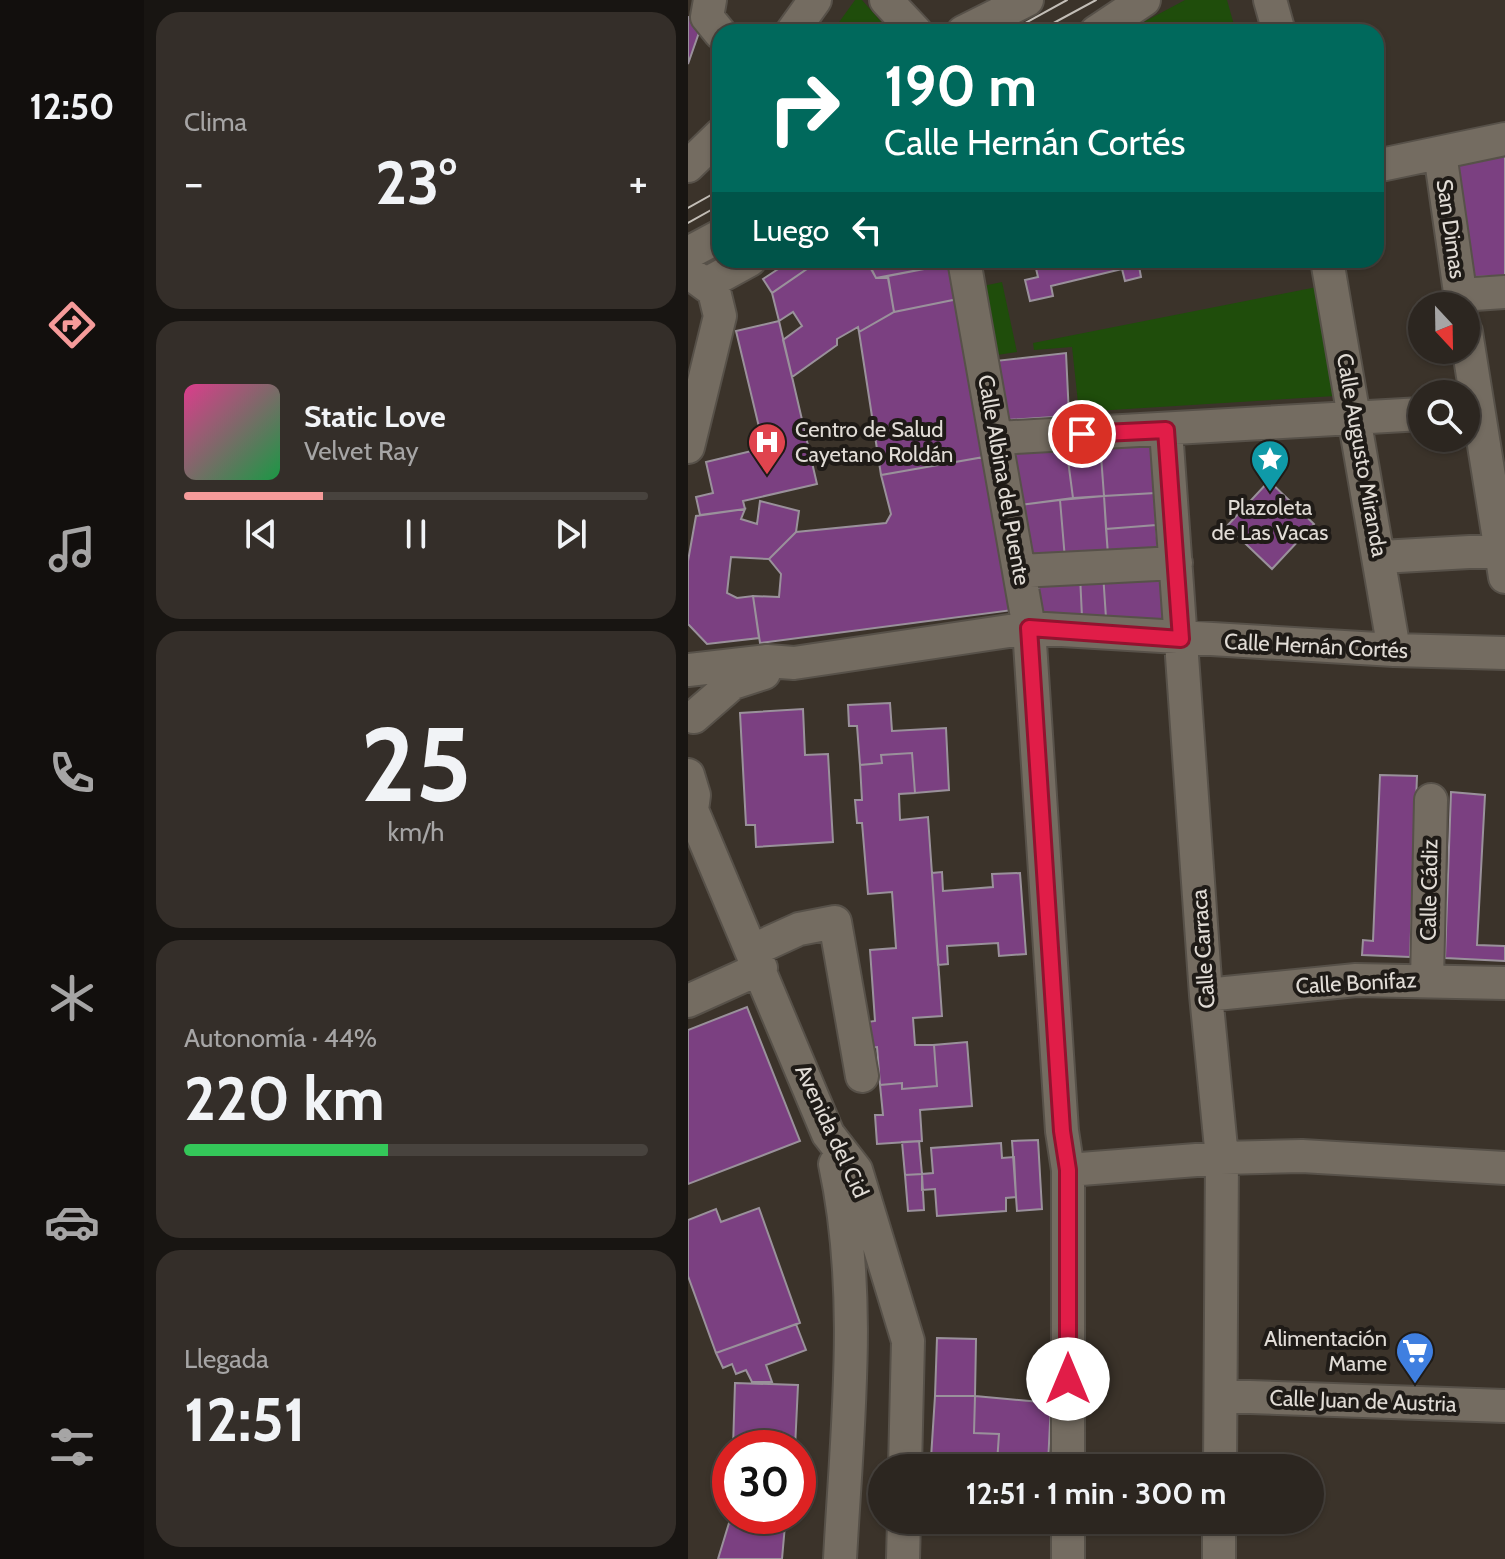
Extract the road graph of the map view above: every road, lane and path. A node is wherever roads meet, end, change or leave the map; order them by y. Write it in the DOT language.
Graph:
graph roads {
  1 [pos="710,0"];
  2 [pos="815,0"];
  3 [pos="886,0"];
  4 [pos="1027,0"];
  5 [pos="1144,0"];
  6 [pos="1270,0"];
  7 [pos="713,24"];
  8 [pos="798,24"];
  9 [pos="908,24"];
  10 [pos="979,24"];
  11 [pos="1108,24"];
  12 [pos="1277,24"];
  13 [pos="1505,139"];
  14 [pos="712,143"];
  15 [pos="1440,153"];
  16 [pos="1384,164"];
  17 [pos="688,166"];
  18 [pos="712,240"];
  19 [pos="688,253"];
  20 [pos="727,268"];
  21 [pos="966,268"];
  22 [pos="1328,268"];
  23 [pos="698,278"];
  24 [pos="1460,292"];
  25 [pos="1505,292"];
  26 [pos="1480,297"];
  27 [pos="698,363"];
  28 [pos="1473,364"];
  29 [pos="1483,410"];
  30 [pos="1408,415"];
  31 [pos="1355,418"];
  32 [pos="1166,430"];
  33 [pos="998,438"];
  34 [pos="688,447"];
  35 [pos="1381,557"];
  36 [pos="1503,559"];
  37 [pos="1176,563"];
  38 [pos="1020,571"];
  39 [pos="1029,628"];
  40 [pos="1181,639"];
  41 [pos="1394,650"];
  42 [pos="1505,653"];
  43 [pos="794,663"];
  44 [pos="688,670"];
  45 [pos="688,680"];
  46 [pos="690,728"];
  47 [pos="688,775"];
  48 [pos="1431,800"];
  49 [pos="690,809"];
  50 [pos="757,959"];
  51 [pos="1427,980"];
  52 [pos="1505,983"];
  53 [pos="1206,995"];
  54 [pos="688,1001"];
  55 [pos="862,1076"];
  56 [pos="828,1134"];
  57 [pos="1222,1158"];
  58 [pos="1505,1168"];
  59 [pos="1068,1170"];
  60 [pos="1221,1396"];
  61 [pos="1505,1406"];
  62 [pos="905,1454"];
  63 [pos="1068,1454"];
  64 [pos="1220,1454"];
  65 [pos="904,1534"];
  66 [pos="1068,1534"];
  67 [pos="1219,1534"];
  68 [pos="840,1559"];
  69 [pos="903,1559"];
  70 [pos="1068,1559"];
  71 [pos="1219,1559"];
  1 -- 7 [label="street"];
  2 -- 8 [label="street"];
  3 -- 9 [label="street"];
  4 -- 10 [label="street"];
  5 -- 11 [label="street"];
  6 -- 12 [label="street"];
  13 -- 15 [label="street"];
  14 -- 17 [label="street"];
  15 -- 16 [label="street"];
  15 -- 24 [label="street, San Dimas"];
  18 -- 19 [label="street"];
  20 -- 23 [label="street"];
  21 -- 33 [label="street, Calle Albina del Puente"];
  22 -- 31 [label="street, Calle Augusto Miranda"];
  23 -- 27 [label="street"];
  25 -- 26 [label="street"];
  27 -- 34 [label="street"];
  28 -- 29 [label="street"];
  29 -- 36 [label="street"];
  30 -- 31 [label="street"];
  31 -- 32 [label="street"];
  31 -- 35 [label="street, Calle Augusto Miranda"];
  32 -- 33 [label="street"];
  32 -- 37 [label="street, Calle Carraca"];
  33 -- 38 [label="street, Calle Albina del Puente"];
  35 -- 36 [label="street"];
  35 -- 41 [label="street, Calle Augusto Miranda"];
  37 -- 38 [label="street"];
  37 -- 40 [label="street, Calle Carraca"];
  38 -- 39 [label="street, Calle Albina del Puente"];
  39 -- 40 [label="street, Calle Hernán Cortés"];
  39 -- 43 [label="street, Calle Hernán Cortés"];
  39 -- 59 [label="street, Calle Albina del Puente"];
  40 -- 41 [label="street, Calle Hernán Cortés"];
  40 -- 53 [label="street, Calle Carraca"];
  41 -- 42 [label="street, Calle Hernán Cortés"];
  43 -- 44 [label="street"];
  43 -- 46 [label="street"];
  45 -- 46 [label="street"];
  47 -- 49 [label="street, Avenida del Cid"];
  48 -- 51 [label="street, Calle Cádiz"];
  49 -- 50 [label="street, Avenida del Cid"];
  50 -- 54 [label="street"];
  50 -- 55 [label="street"];
  50 -- 56 [label="street, Avenida del Cid"];
  51 -- 52 [label="street, Calle Bonifaz"];
  51 -- 53 [label="street, Calle Bonifaz"];
  53 -- 57 [label="street, Calle Carraca"];
  56 -- 62 [label="street, Avenida del Cid"];
  56 -- 68 [label="street"];
  57 -- 58 [label="street"];
  57 -- 59 [label="street"];
  57 -- 60 [label="street, Calle Carraca"];
  59 -- 63 [label="street, Calle Albina del Puente"];
  60 -- 61 [label="street, Calle Juan de Austria"];
  60 -- 64 [label="street, Calle Carraca"];
  65 -- 69 [label="street"];
  66 -- 70 [label="street"];
  67 -- 71 [label="street"];
}
